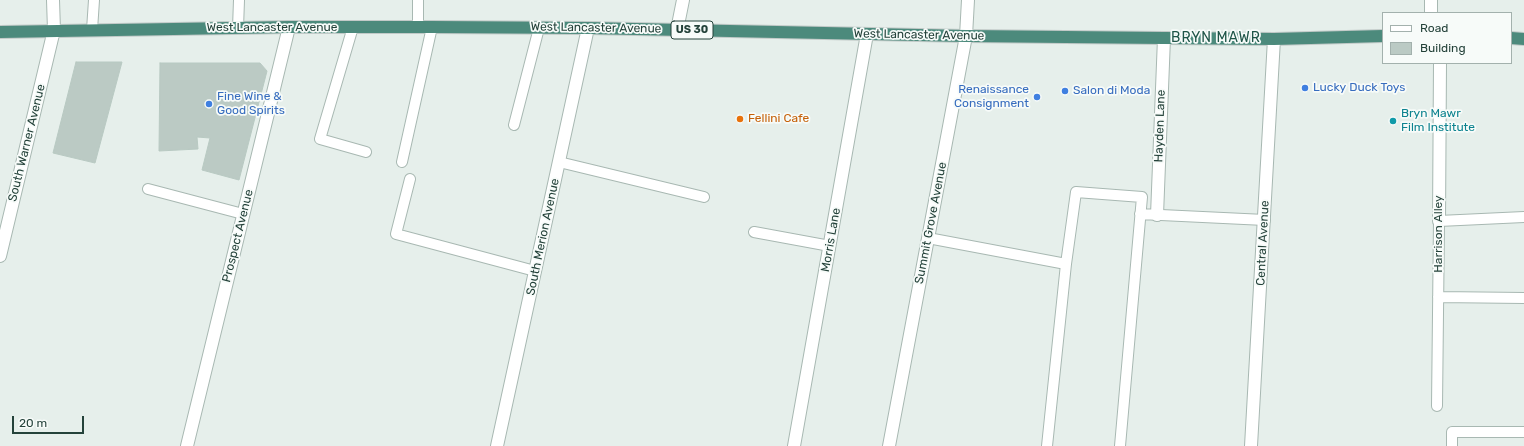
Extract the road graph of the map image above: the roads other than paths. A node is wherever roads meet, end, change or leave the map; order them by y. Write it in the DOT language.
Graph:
graph roads {
  1 [pos="53,0"];
  2 [pos="94,0"];
  3 [pos="238,0"];
  4 [pos="418,0"];
  5 [pos="683,0"];
  6 [pos="968,0"];
  7 [pos="1431,0"];
  8 [pos="1431,12"];
  9 [pos="289,27"];
  10 [pos="353,27"];
  11 [pos="432,27"];
  12 [pos="238,28"];
  13 [pos="418,28"];
  14 [pos="539,28"];
  15 [pos="588,28"];
  16 [pos="54,30"];
  17 [pos="92,30"];
  18 [pos="676,30"];
  19 [pos="0,32"];
  20 [pos="867,34"];
  21 [pos="966,36"];
  22 [pos="1382,36"];
  23 [pos="1164,38"];
  24 [pos="1512,38"];
  25 [pos="1274,39"];
  26 [pos="1524,39"];
  27 [pos="1440,64"];
  28 [pos="514,125"];
  29 [pos="366,152"];
  30 [pos="402,162"];
  31 [pos="559,162"];
  32 [pos="410,179"];
  33 [pos="148,189"];
  34 [pos="704,197"];
  35 [pos="244,214"];
  36 [pos="1140,214"];
  37 [pos="1156,215"];
  38 [pos="1524,217"];
  39 [pos="1265,220"];
  40 [pos="1439,221"];
  41 [pos="754,232"];
  42 [pos="928,238"];
  43 [pos="830,246"];
  44 [pos="0,256"];
  45 [pos="1066,264"];
  46 [pos="535,272"];
  47 [pos="1438,297"];
  48 [pos="1524,298"];
  49 [pos="1438,406"];
  50 [pos="1524,432"];
  51 [pos="187,446"];
  52 [pos="497,446"];
  53 [pos="794,446"];
  54 [pos="889,446"];
  55 [pos="1047,446"];
  56 [pos="1120,446"];
  57 [pos="1251,446"];
  58 [pos="1452,446"];
  1 -- 16 [label="street, South Warner Avenue"];
  2 -- 17 [label="lane"];
  3 -- 12 [label="lane"];
  4 -- 13 [label="lane"];
  5 -- 18 [label="street"];
  6 -- 21 [label="street, Summit Grove Avenue"];
  7 -- 8 [label="street"];
  9 -- 10 [label="highway, West Lancaster Avenue / US 30"];
  9 -- 12 [label="highway, West Lancaster Avenue / US 30"];
  9 -- 35 [label="street, Prospect Avenue"];
  10 -- 13 [label="highway, West Lancaster Avenue / US 30"];
  10 -- 29 [label="lane"];
  11 -- 13 [label="highway, West Lancaster Avenue / US 30"];
  11 -- 14 [label="highway, West Lancaster Avenue / US 30"];
  11 -- 30 [label="lane"];
  12 -- 17 [label="highway, West Lancaster Avenue / US 30"];
  14 -- 15 [label="highway, West Lancaster Avenue / US 30"];
  14 -- 28 [label="lane"];
  15 -- 18 [label="highway, West Lancaster Avenue / US 30"];
  15 -- 31 [label="street, South Merion Avenue"];
  16 -- 17 [label="highway, West Lancaster Avenue / US 30"];
  16 -- 19 [label="highway, West Lancaster Avenue / US 30"];
  16 -- 44 [label="street, South Warner Avenue"];
  18 -- 20 [label="highway, West Lancaster Avenue / US 30"];
  20 -- 21 [label="highway, West Lancaster Avenue / US 30"];
  20 -- 43 [label="street, Morris Lane"];
  21 -- 23 [label="highway, West Lancaster Avenue / US 30"];
  21 -- 42 [label="street, Summit Grove Avenue"];
  22 -- 25 [label="highway, West Lancaster Avenue / US 30"];
  23 -- 25 [label="highway, West Lancaster Avenue / US 30"];
  23 -- 37 [label="street, Hayden Lane"];
  24 -- 26 [label="highway"];
  25 -- 39 [label="street, Central Avenue"];
  27 -- 40 [label="street, Harrison Alley"];
  31 -- 34 [label="lane"];
  31 -- 46 [label="street, South Merion Avenue"];
  32 -- 46 [label="lane"];
  33 -- 35 [label="lane"];
  35 -- 51 [label="street, Prospect Avenue"];
  36 -- 37 [label="lane"];
  36 -- 45 [label="lane"];
  36 -- 56 [label="lane"];
  37 -- 39 [label="lane"];
  38 -- 40 [label="lane"];
  39 -- 57 [label="street, Central Avenue"];
  40 -- 47 [label="lane, Harrison Alley"];
  41 -- 43 [label="lane"];
  42 -- 45 [label="lane"];
  42 -- 54 [label="street, Summit Grove Avenue"];
  43 -- 53 [label="street, Morris Lane"];
  45 -- 55 [label="lane"];
  46 -- 52 [label="street, South Merion Avenue"];
  47 -- 48 [label="lane"];
  47 -- 49 [label="lane, Harrison Alley"];
  50 -- 58 [label="lane"];
}
